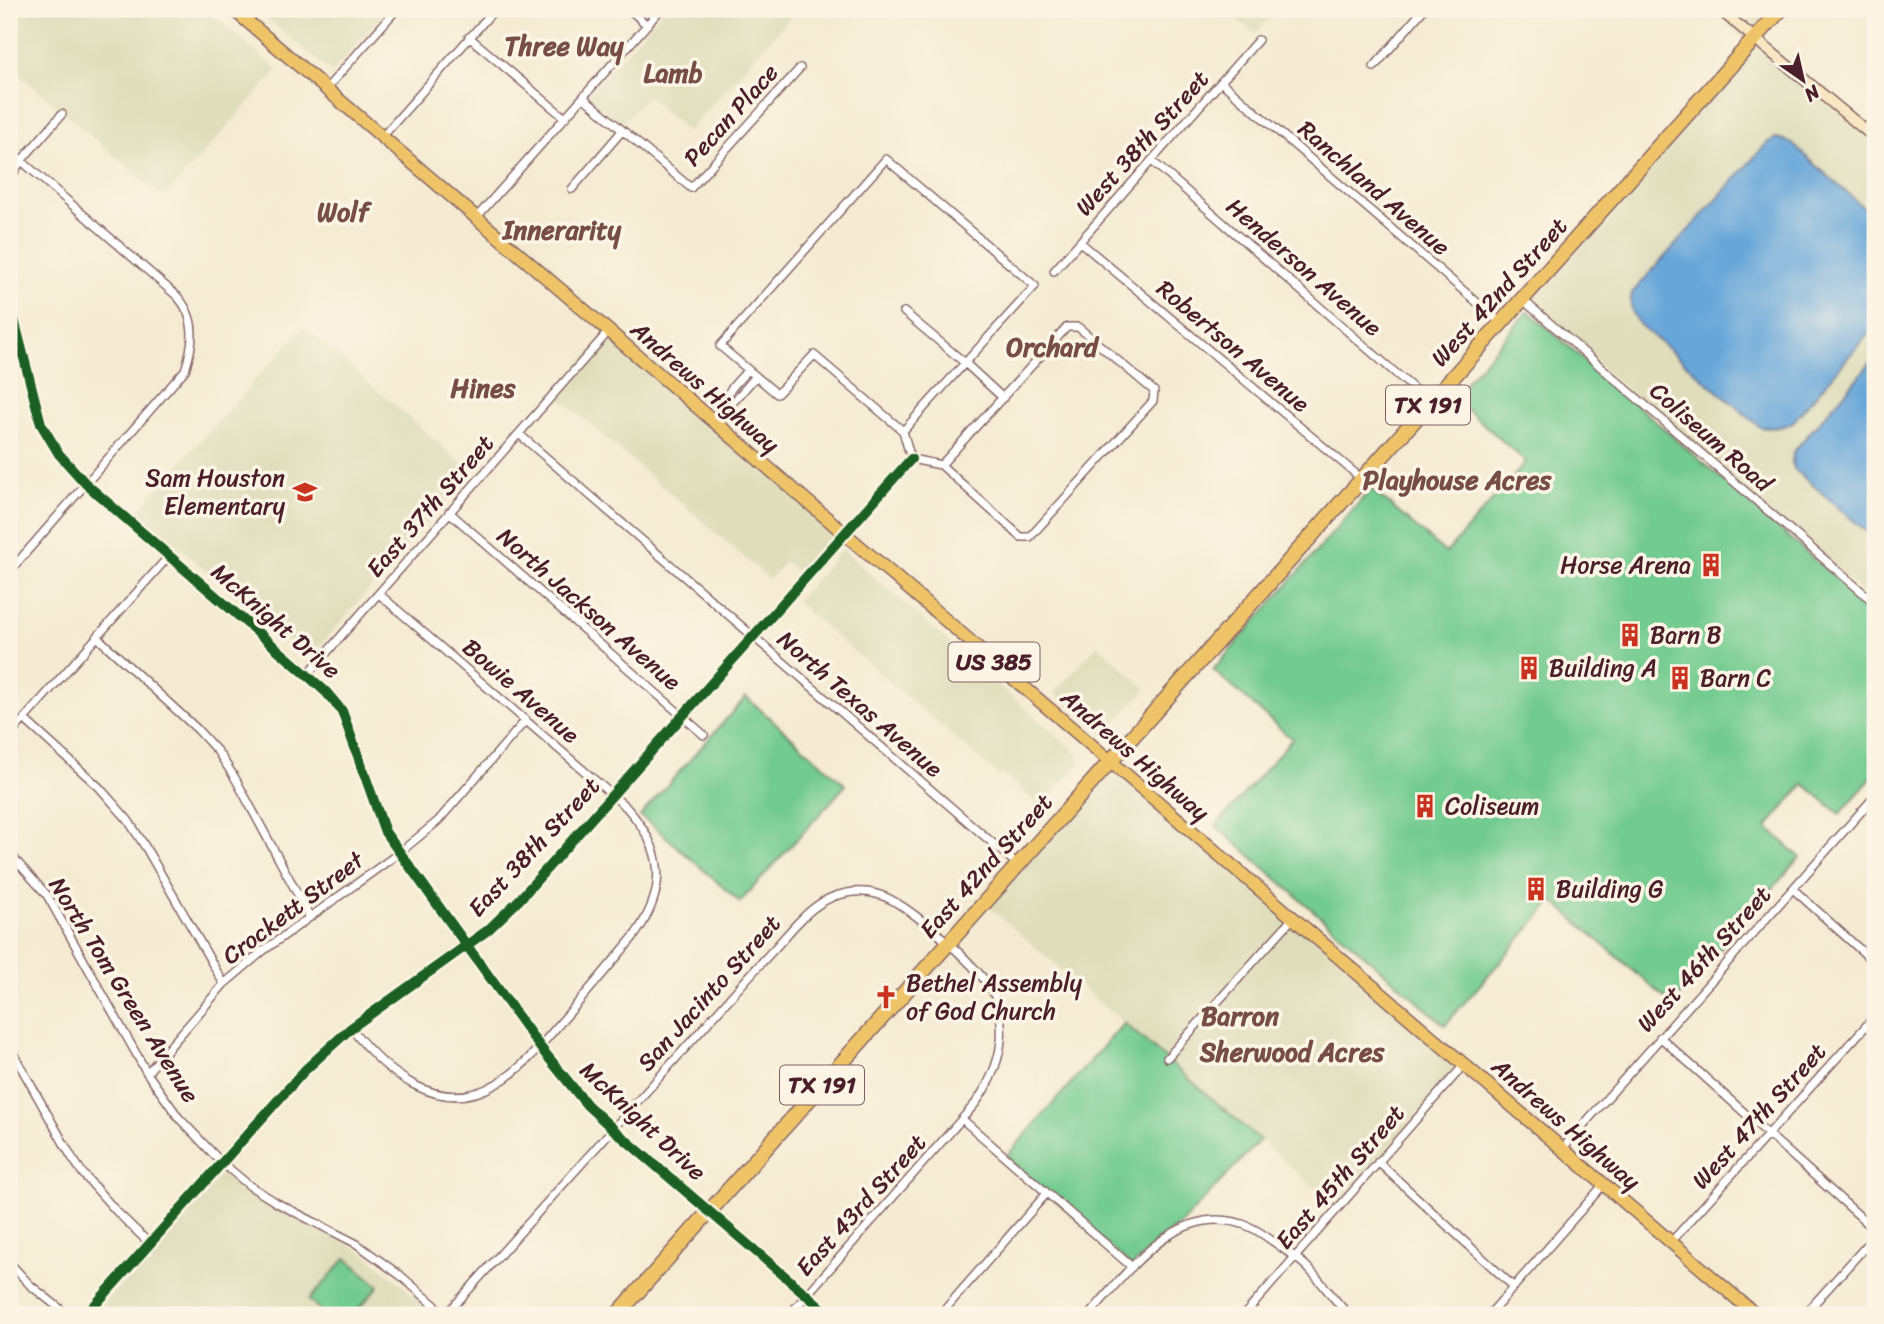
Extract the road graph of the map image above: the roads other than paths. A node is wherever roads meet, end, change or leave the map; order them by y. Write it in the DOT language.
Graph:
graph roads {
  1 [pos="234,9"];
  2 [pos="397,9"];
  3 [pos="495,9"];
  4 [pos="629,9"];
  5 [pos="662,9"];
  6 [pos="1424,9"];
  7 [pos="1719,9"];
  8 [pos="1781,9"];
  9 [pos="648,25"];
  10 [pos="469,37"];
  11 [pos="1756,37"];
  12 [pos="1258,40"];
  13 [pos="1374,67"];
  14 [pos="800,68"];
  15 [pos="1222,82"];
  16 [pos="326,89"];
  17 [pos="583,97"];
  18 [pos="62,114"];
  19 [pos="565,118"];
  20 [pos="622,131"];
  21 [pos="382,137"];
  22 [pos="1875,138"];
  23 [pos="9,150"];
  24 [pos="22,161"];
  25 [pos="1152,161"];
  26 [pos="9,180"];
  27 [pos="572,189"];
  28 [pos="477,218"];
  29 [pos="1080,242"];
  30 [pos="1054,271"];
  31 [pos="9,300"];
  32 [pos="1522,300"];
  33 [pos="904,312"];
  34 [pos="1501,323"];
  35 [pos="609,331"];
  36 [pos="965,363"];
  37 [pos="748,370"];
  38 [pos="756,376"];
  39 [pos="1003,398"];
  40 [pos="1430,402"];
  41 [pos="724,405"];
  42 [pos="712,420"];
  43 [pos="903,431"];
  44 [pos="519,434"];
  45 [pos="911,459"];
  46 [pos="942,465"];
  47 [pos="1362,479"];
  48 [pos="86,484"];
  49 [pos="449,512"];
  50 [pos="845,534"];
  51 [pos="169,556"];
  52 [pos="9,572"];
  53 [pos="379,594"];
  54 [pos="1875,603"];
  55 [pos="97,637"];
  56 [pos="754,637"];
  57 [pos="307,675"];
  58 [pos="683,716"];
  59 [pos="24,719"];
  60 [pos="526,720"];
  61 [pos="704,735"];
  62 [pos="9,736"];
  63 [pos="1110,761"];
  64 [pos="613,795"];
  65 [pos="1875,796"];
  66 [pos="9,853"];
  67 [pos="400,853"];
  68 [pos="1018,865"];
  69 [pos="1793,889"];
  70 [pos="310,917"];
  71 [pos="1293,918"];
  72 [pos="948,944"];
  73 [pos="466,945"];
  74 [pos="1875,963"];
  75 [pos="224,984"];
  76 [pos="1875,1016"];
  77 [pos="351,1028"];
  78 [pos="1660,1037"];
  79 [pos="9,1046"];
  80 [pos="540,1047"];
  81 [pos="1167,1058"];
  82 [pos="1464,1065"];
  83 [pos="147,1073"];
  84 [pos="962,1120"];
  85 [pos="613,1129"];
  86 [pos="1769,1135"];
  87 [pos="1562,1149"];
  88 [pos="221,1162"];
  89 [pos="1378,1163"];
  90 [pos="1604,1184"];
  91 [pos="1047,1193"];
  92 [pos="709,1211"];
  93 [pos="1875,1230"];
  94 [pos="1875,1236"];
  95 [pos="1671,1242"];
  96 [pos="149,1243"];
  97 [pos="1295,1257"];
  98 [pos="9,1262"];
  99 [pos="1132,1267"];
  100 [pos="1514,1287"];
  101 [pos="807,1295"];
  102 [pos="68,1315"];
  103 [pos="86,1315"];
  104 [pos="446,1315"];
  105 [pos="617,1315"];
  106 [pos="789,1315"];
  107 [pos="830,1315"];
  108 [pos="940,1315"];
  109 [pos="1089,1315"];
  110 [pos="1244,1315"];
  111 [pos="1349,1315"];
  112 [pos="1489,1315"];
  113 [pos="1756,1315"];
  114 [pos="1804,1315"];
  1 -- 16 [label="main road, Andrews Highway / US 385"];
  2 -- 16 [label="street"];
  3 -- 10 [label="street"];
  4 -- 9 [label="street"];
  5 -- 9 [label="street"];
  6 -- 13 [label="street"];
  7 -- 11 [label="street"];
  8 -- 11 [label="highway, West 42nd Street / TX 191"];
  9 -- 17 [label="street"];
  10 -- 19 [label="street"];
  10 -- 21 [label="street"];
  11 -- 22 [label="street"];
  11 -- 32 [label="highway, West 42nd Street / TX 191"];
  12 -- 15 [label="street, West 38th Street"];
  14 -- 20 [label="street, Pecan Place"];
  15 -- 25 [label="street, West 38th Street"];
  15 -- 34 [label="street, Ranchland Avenue"];
  16 -- 21 [label="main road, Andrews Highway / US 385"];
  17 -- 19 [label="street"];
  17 -- 20 [label="street"];
  18 -- 24 [label="street"];
  19 -- 28 [label="street"];
  20 -- 27 [label="street"];
  21 -- 28 [label="main road, Andrews Highway / US 385"];
  23 -- 24 [label="street"];
  24 -- 26 [label="street"];
  24 -- 48 [label="street"];
  25 -- 29 [label="street, West 38th Street"];
  25 -- 40 [label="street, Henderson Avenue"];
  28 -- 35 [label="main road, Andrews Highway / US 385"];
  29 -- 30 [label="street, West 38th Street"];
  29 -- 47 [label="street, Robertson Avenue"];
  31 -- 48 [label="street, McKnight Drive"];
  32 -- 34 [label="highway, West 42nd Street / TX 191"];
  32 -- 54 [label="street, Coliseum Road"];
  33 -- 36 [label="street"];
  34 -- 40 [label="highway, West 42nd Street / TX 191"];
  35 -- 42 [label="main road, Andrews Highway / US 385"];
  35 -- 44 [label="street, East 37th Street"];
  36 -- 37 [label="street"];
  36 -- 39 [label="street"];
  36 -- 43 [label="street"];
  37 -- 38 [label="street"];
  37 -- 41 [label="street"];
  38 -- 41 [label="street"];
  38 -- 43 [label="street"];
  39 -- 46 [label="street"];
  39 -- 46 [label="street"];
  40 -- 47 [label="highway, West 42nd Street / TX 191"];
  41 -- 42 [label="street"];
  42 -- 50 [label="main road, Andrews Highway / US 385"];
  43 -- 45 [label="street"];
  44 -- 49 [label="street, East 37th Street"];
  44 -- 56 [label="street, North Texas Avenue"];
  45 -- 46 [label="street"];
  45 -- 50 [label="street"];
  47 -- 63 [label="highway, West 42nd Street / TX 191"];
  48 -- 51 [label="street, McKnight Drive"];
  48 -- 52 [label="street"];
  49 -- 53 [label="street, East 37th Street"];
  49 -- 58 [label="street, North Jackson Avenue"];
  50 -- 56 [label="street, East 38th Street"];
  50 -- 63 [label="main road, Andrews Highway / US 385"];
  51 -- 55 [label="street"];
  51 -- 57 [label="street, McKnight Drive"];
  53 -- 57 [label="street, East 37th Street"];
  53 -- 60 [label="street, Bowie Avenue"];
  55 -- 59 [label="street"];
  55 -- 70 [label="street"];
  56 -- 58 [label="street, East 38th Street"];
  56 -- 68 [label="street, North Texas Avenue"];
  57 -- 67 [label="street, McKnight Drive"];
  58 -- 61 [label="street, North Jackson Avenue"];
  58 -- 64 [label="street, East 38th Street"];
  59 -- 62 [label="street"];
  59 -- 75 [label="street"];
  60 -- 64 [label="street, Bowie Avenue"];
  60 -- 67 [label="street, Crockett Street"];
  63 -- 68 [label="highway, East 42nd Street / TX 191"];
  63 -- 71 [label="main road, Andrews Highway / US 385"];
  64 -- 73 [label="street, East 38th Street"];
  64 -- 80 [label="street, Bowie Avenue"];
  65 -- 69 [label="street, West 46th Street"];
  66 -- 83 [label="street, North Tom Green Avenue"];
  67 -- 70 [label="street, Crockett Street"];
  67 -- 73 [label="street, McKnight Drive"];
  68 -- 72 [label="highway, East 42nd Street / TX 191"];
  69 -- 74 [label="street"];
  69 -- 78 [label="street, West 46th Street"];
  70 -- 75 [label="street, Crockett Street"];
  71 -- 81 [label="street"];
  71 -- 82 [label="main road, Andrews Highway / US 385"];
  72 -- 84 [label="street, San Jacinto Street"];
  72 -- 85 [label="street, San Jacinto Street"];
  72 -- 92 [label="highway, East 42nd Street / TX 191"];
  73 -- 77 [label="street, East 38th Street"];
  73 -- 80 [label="street, McKnight Drive"];
  75 -- 83 [label="street, Crockett Street"];
  76 -- 86 [label="street, West 47th Street"];
  77 -- 80 [label="street, Bowie Avenue"];
  77 -- 88 [label="street, East 38th Street"];
  78 -- 86 [label="street"];
  78 -- 87 [label="street, West 46th Street"];
  79 -- 96 [label="street"];
  80 -- 85 [label="street, McKnight Drive"];
  82 -- 87 [label="main road, Andrews Highway / US 385"];
  82 -- 89 [label="street, East 45th Street"];
  83 -- 88 [label="street, North Tom Green Avenue"];
  84 -- 91 [label="street"];
  84 -- 101 [label="street, East 43rd Street"];
  85 -- 92 [label="street, McKnight Drive"];
  85 -- 104 [label="street, San Jacinto Street"];
  86 -- 93 [label="street"];
  86 -- 95 [label="street, West 47th Street"];
  87 -- 90 [label="main road, Andrews Highway / US 385"];
  88 -- 96 [label="street, East 38th Street"];
  88 -- 104 [label="street, North Tom Green Avenue"];
  89 -- 97 [label="street, East 45th Street"];
  89 -- 100 [label="street"];
  90 -- 95 [label="main road, Andrews Highway / US 385"];
  90 -- 100 [label="street"];
  91 -- 99 [label="street"];
  91 -- 108 [label="street"];
  92 -- 101 [label="street, McKnight Drive"];
  92 -- 105 [label="highway, East 42nd Street / TX 191"];
  94 -- 114 [label="street"];
  95 -- 113 [label="main road, Andrews Highway / US 385"];
  96 -- 103 [label="street, East 38th Street"];
  97 -- 99 [label="street"];
  97 -- 110 [label="street, East 45th Street"];
  97 -- 111 [label="street"];
  98 -- 102 [label="street"];
  99 -- 109 [label="street"];
  100 -- 112 [label="street"];
  101 -- 106 [label="street, East 43rd Street"];
  101 -- 107 [label="street, McKnight Drive"];
}
